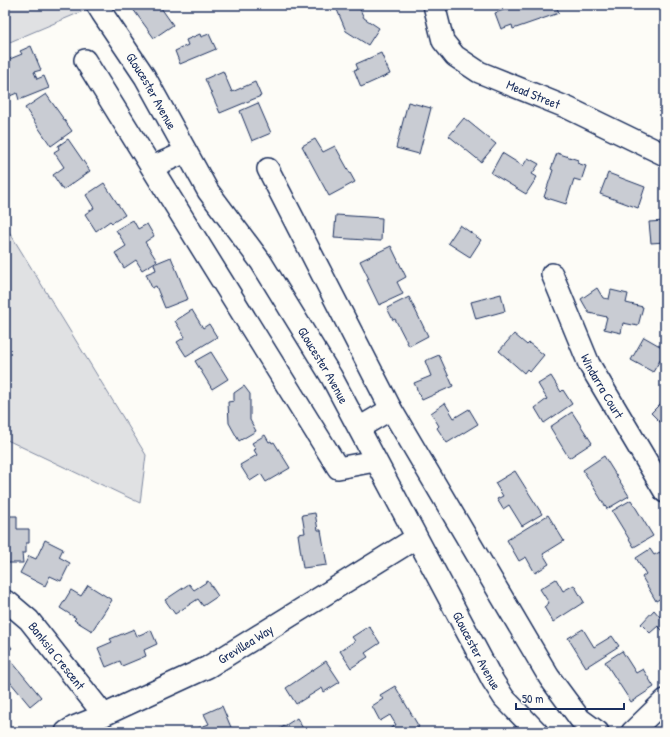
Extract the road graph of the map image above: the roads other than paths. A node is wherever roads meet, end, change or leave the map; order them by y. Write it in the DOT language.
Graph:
graph roads {
  1 [pos="97,5"];
  2 [pos="434,5"];
  3 [pos="85,60"];
  4 [pos="186,152"];
  5 [pos="665,155"];
  6 [pos="152,167"];
  7 [pos="268,169"];
  8 [pos="552,274"];
  9 [pos="391,409"];
  10 [pos="359,428"];
  11 [pos="375,461"];
  12 [pos="665,492"];
  13 [pos="416,538"];
  14 [pos="5,601"];
  15 [pos="665,700"];
  16 [pos="104,715"];
  17 [pos="66,732"];
  18 [pos="537,732"];
  19 [pos="598,732"];
  20 [pos="632,732"];
  1 -- 4 [label="street, Gloucester Avenue"];
  2 -- 5 [label="street, Mead Street"];
  3 -- 6 [label="street"];
  4 -- 6 [label="street"];
  4 -- 10 [label="street, Gloucester Avenue"];
  6 -- 11 [label="street"];
  7 -- 9 [label="street"];
  8 -- 12 [label="street, Windarra Court"];
  9 -- 10 [label="street"];
  9 -- 19 [label="street"];
  10 -- 11 [label="street, Gloucester Avenue"];
  11 -- 13 [label="street, Gloucester Avenue"];
  13 -- 16 [label="street, Grevillea Way"];
  13 -- 18 [label="street, Gloucester Avenue"];
  14 -- 16 [label="street, Banksia Crescent"];
  15 -- 20 [label="street"];
  16 -- 17 [label="street, Grevillea Way"];
}
